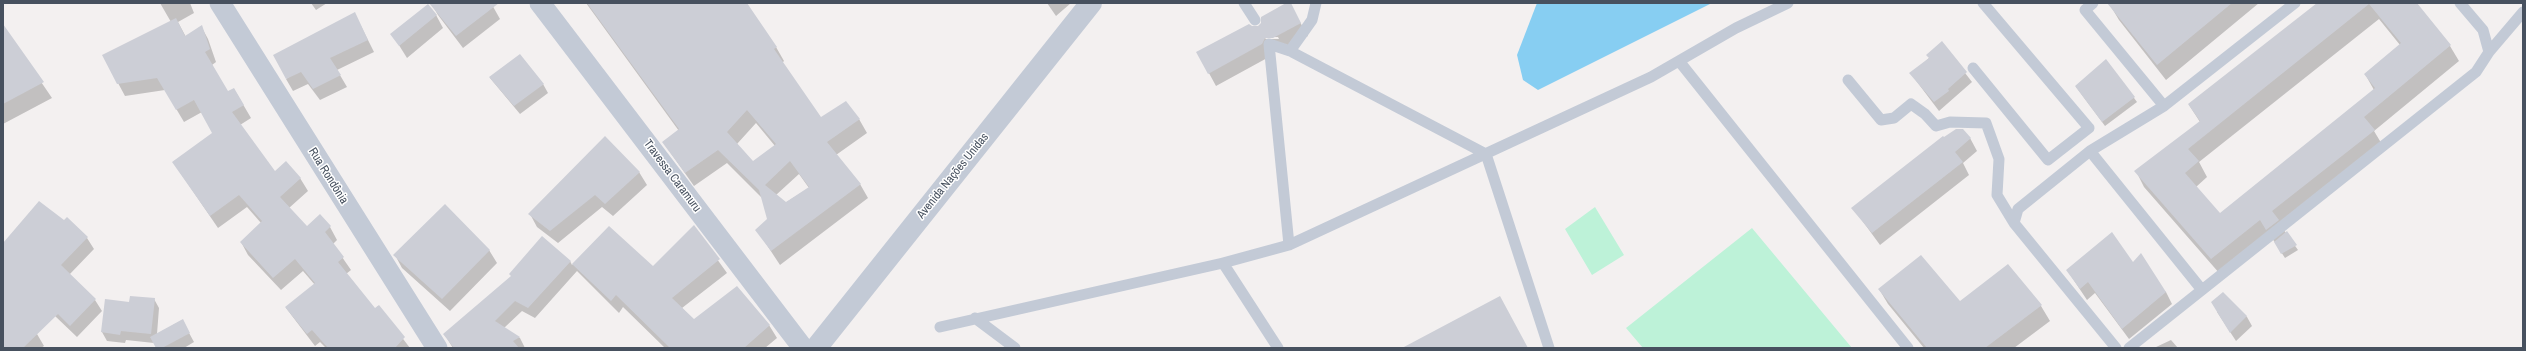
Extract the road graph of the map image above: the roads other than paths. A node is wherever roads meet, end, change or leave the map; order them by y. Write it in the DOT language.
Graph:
graph roads {
  1 [pos="220,3"];
  2 [pos="540,3"];
  3 [pos="1091,3"];
  4 [pos="1243,3"];
  5 [pos="1316,3"];
  6 [pos="1788,3"];
  7 [pos="1983,3"];
  8 [pos="2093,3"];
  9 [pos="2295,3"];
  10 [pos="2460,3"];
  11 [pos="2523,12"];
  12 [pos="1255,20"];
  13 [pos="1290,51"];
  14 [pos="2489,52"];
  15 [pos="1678,61"];
  16 [pos="1973,68"];
  17 [pos="1848,80"];
  18 [pos="2164,106"];
  19 [pos="2090,151"];
  20 [pos="1486,154"];
  21 [pos="2048,160"];
  22 [pos="2060,176"];
  23 [pos="2014,223"];
  24 [pos="1289,245"];
  25 [pos="1223,263"];
  26 [pos="2202,290"];
  27 [pos="975,318"];
  28 [pos="940,327"];
  29 [pos="437,348"];
  30 [pos="803,348"];
  31 [pos="816,348"];
  32 [pos="1015,348"];
  33 [pos="1278,348"];
  34 [pos="1549,348"];
  35 [pos="1908,348"];
  36 [pos="2116,348"];
  37 [pos="2129,348"];
  1 -- 29 [label="street, Rua Rondônia"];
  2 -- 30 [label="street, Travessa Caramuru"];
  3 -- 31 [label="street, Avenida Nações Unidas"];
  4 -- 12 [label="lane"];
  5 -- 13 [label="lane"];
  6 -- 15 [label="lane"];
  7 -- 21 [label="lane"];
  8 -- 18 [label="lane"];
  9 -- 18 [label="lane"];
  10 -- 14 [label="lane"];
  11 -- 14 [label="lane"];
  13 -- 20 [label="lane"];
  13 -- 24 [label="lane"];
  14 -- 26 [label="lane"];
  15 -- 20 [label="lane"];
  15 -- 35 [label="lane"];
  16 -- 21 [label="lane"];
  17 -- 23 [label="lane"];
  18 -- 19 [label="lane"];
  19 -- 22 [label="lane"];
  19 -- 26 [label="lane"];
  20 -- 24 [label="lane"];
  20 -- 34 [label="lane"];
  21 -- 22 [label="lane"];
  22 -- 23 [label="lane"];
  23 -- 36 [label="lane"];
  24 -- 25 [label="lane"];
  25 -- 27 [label="lane"];
  25 -- 33 [label="lane"];
  26 -- 37 [label="lane"];
  27 -- 28 [label="lane"];
  27 -- 32 [label="lane"];
}
